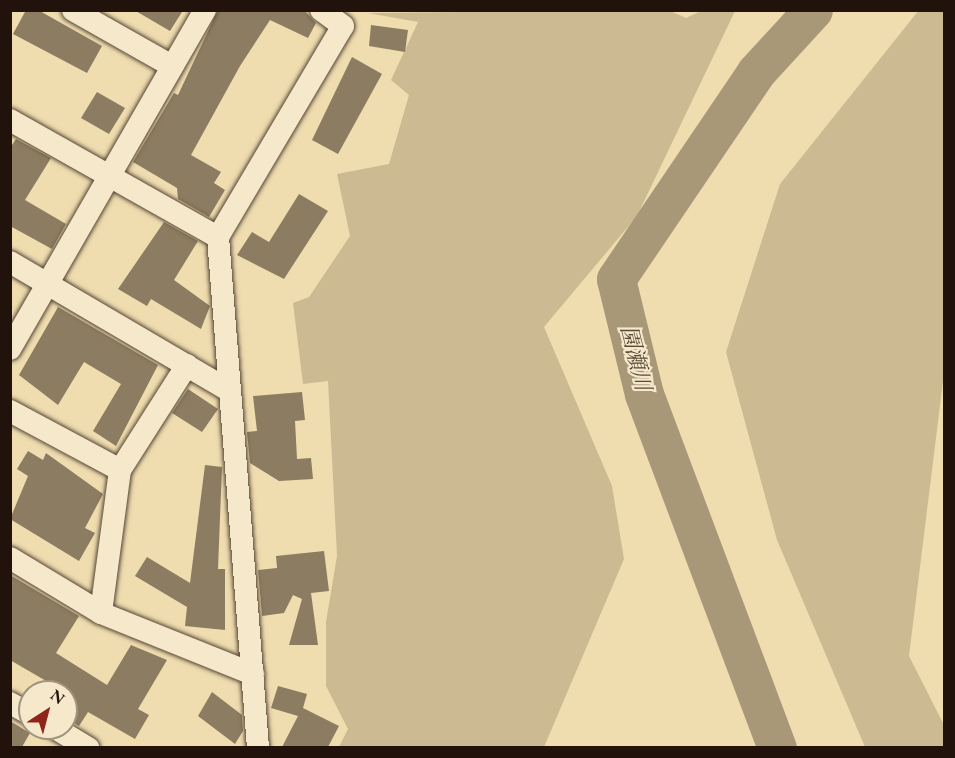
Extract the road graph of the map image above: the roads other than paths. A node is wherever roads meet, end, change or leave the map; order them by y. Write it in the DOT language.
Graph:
graph roads {
  1 [pos="73,10"];
  2 [pos="205,10"];
  3 [pos="321,10"];
  4 [pos="172,66"];
  5 [pos="10,120"];
  6 [pos="108,177"];
  7 [pos="218,237"];
  8 [pos="10,262"];
  9 [pos="51,285"];
  10 [pos="10,349"];
  11 [pos="187,365"];
  12 [pos="230,391"];
  13 [pos="10,411"];
  14 [pos="120,470"];
  15 [pos="10,558"];
  16 [pos="101,613"];
  17 [pos="253,674"];
  18 [pos="258,747"];
  1 -- 4 [label="street"];
  2 -- 4 [label="street"];
  3 -- 7 [label="street"];
  4 -- 6 [label="street"];
  5 -- 6 [label="street"];
  6 -- 7 [label="street"];
  6 -- 9 [label="street"];
  7 -- 12 [label="street"];
  8 -- 9 [label="street"];
  9 -- 10 [label="street"];
  9 -- 11 [label="street"];
  11 -- 12 [label="street"];
  11 -- 14 [label="street"];
  12 -- 17 [label="street"];
  13 -- 14 [label="street"];
  14 -- 16 [label="street"];
  15 -- 16 [label="street"];
  16 -- 17 [label="street"];
  17 -- 18 [label="street"];
}
